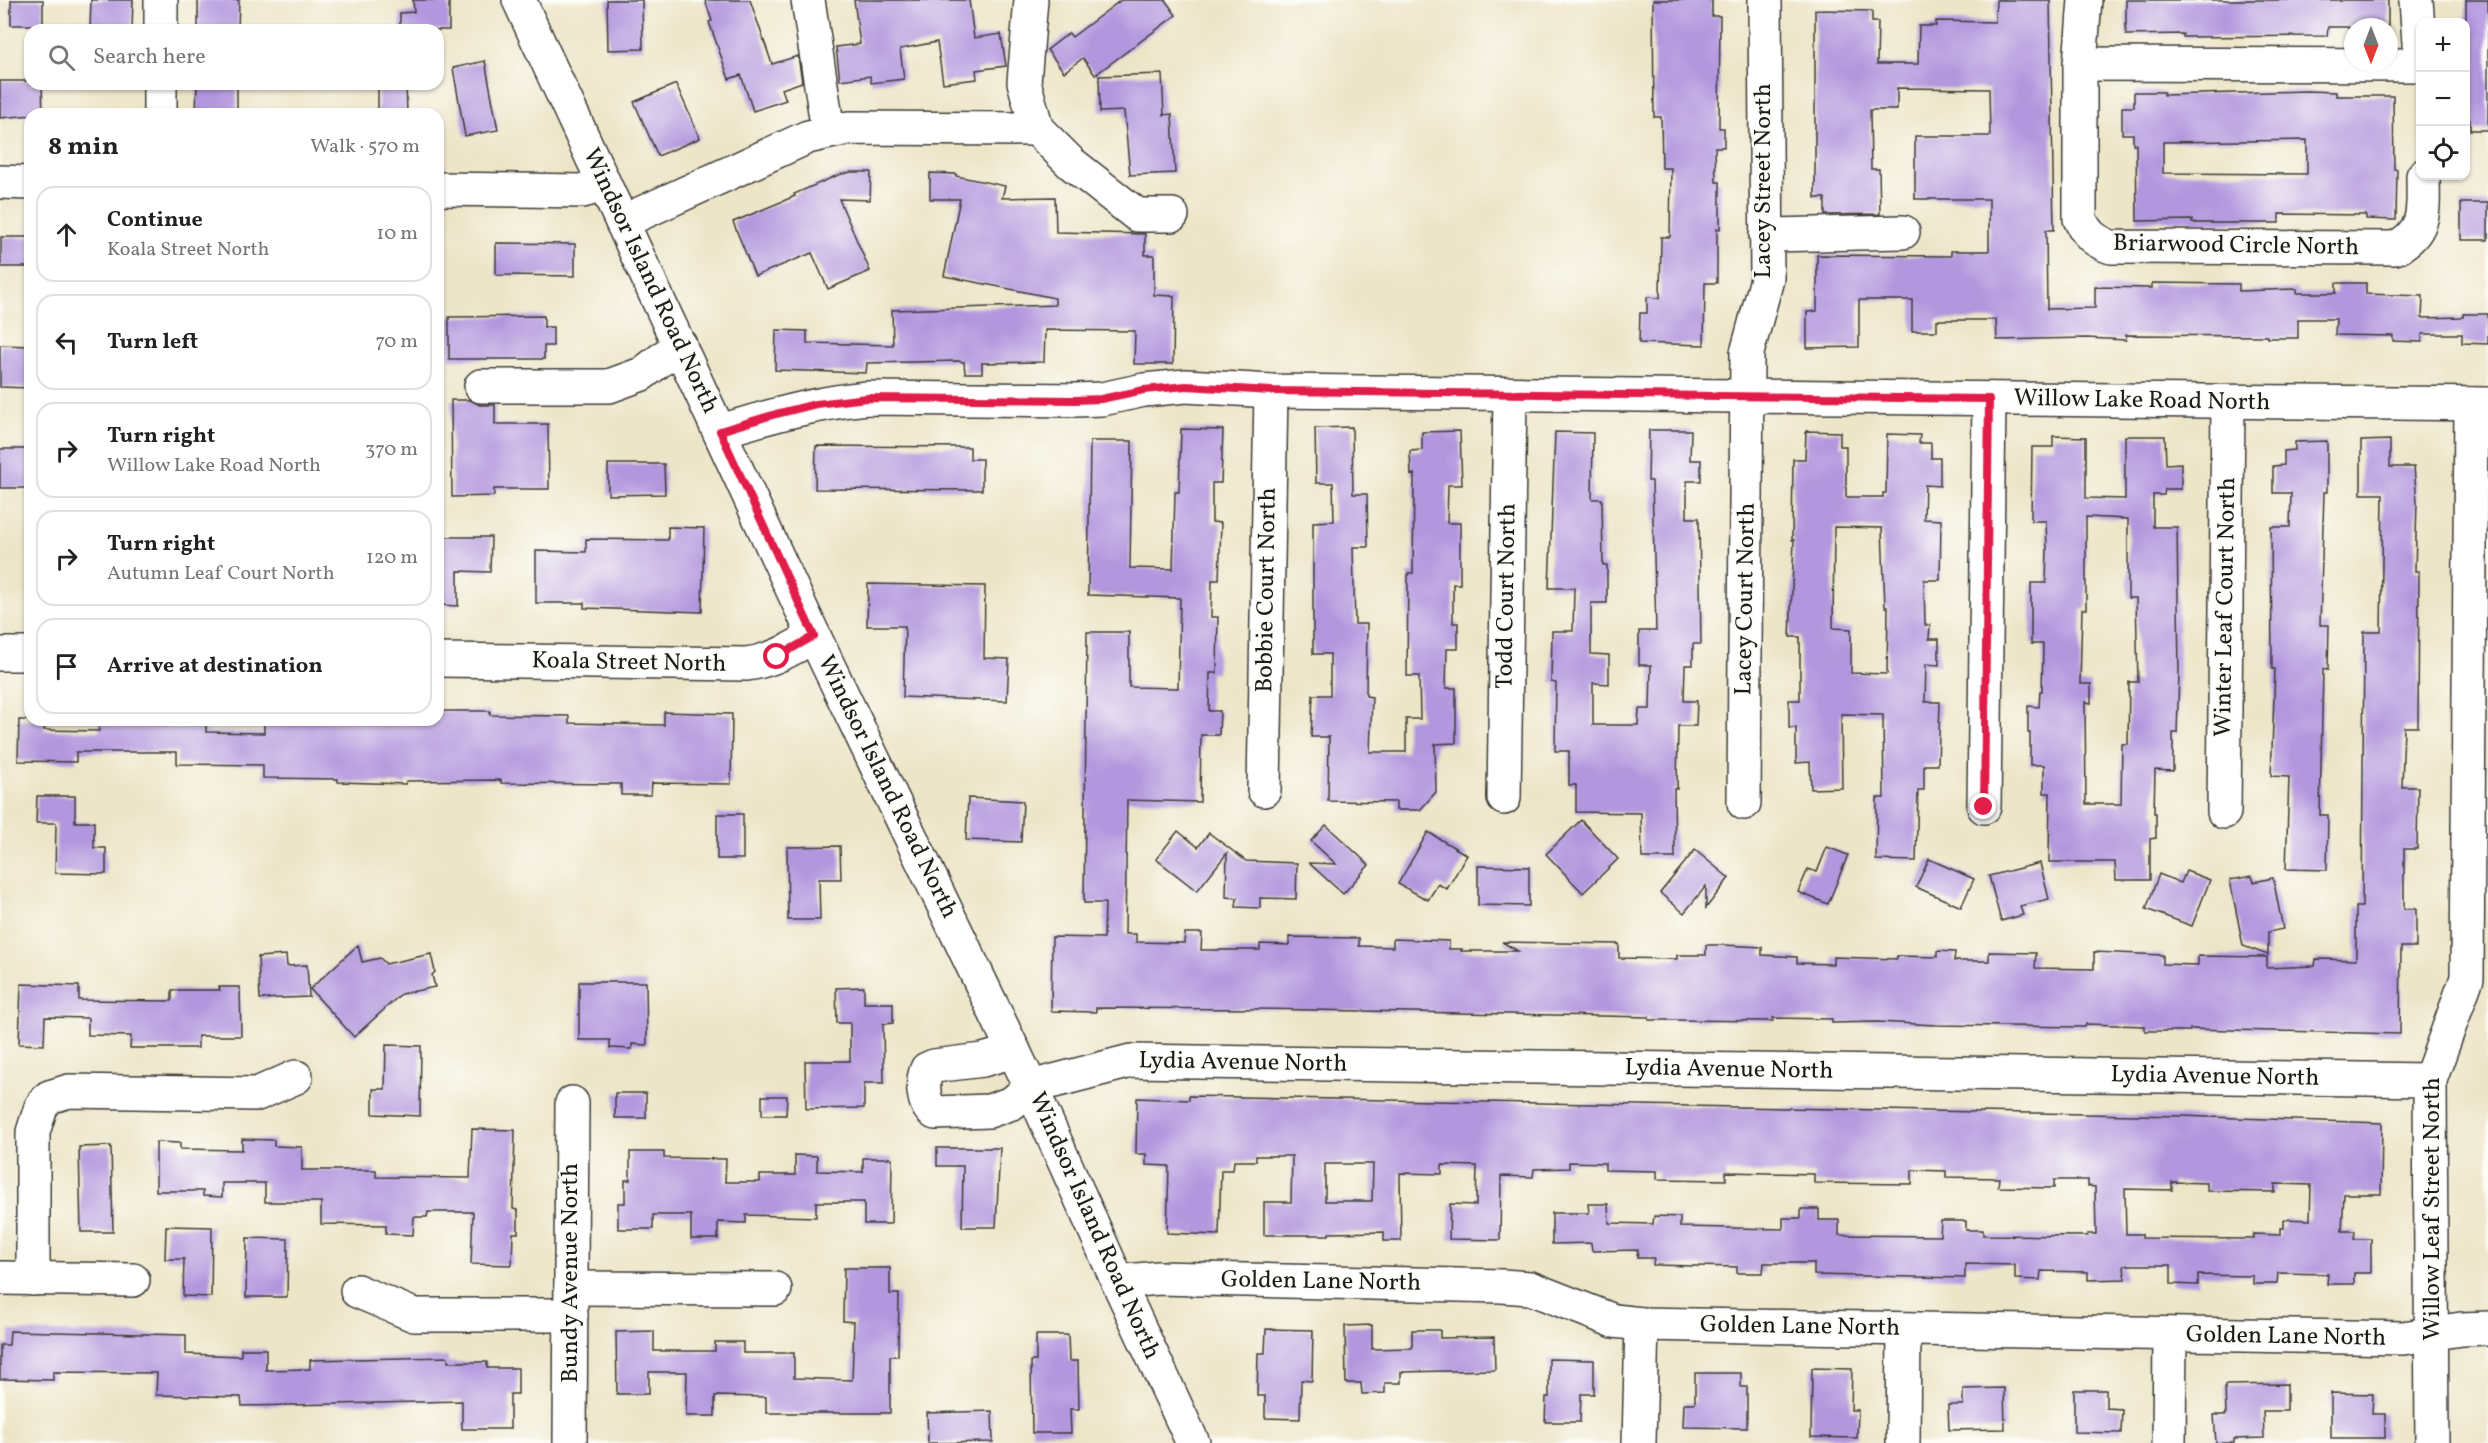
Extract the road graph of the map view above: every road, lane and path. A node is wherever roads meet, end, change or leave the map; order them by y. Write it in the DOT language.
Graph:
graph roads {
  1 [pos="161,0"];
  2 [pos="519,0"];
  3 [pos="808,0"];
  4 [pos="1031,0"];
  5 [pos="1765,0"];
  6 [pos="2085,0"];
  7 [pos="2416,0"];
  8 [pos="2418,18"];
  9 [pos="161,24"];
  10 [pos="2080,64"];
  11 [pos="2416,65"];
  12 [pos="160,90"];
  13 [pos="160,108"];
  14 [pos="1037,129"];
  15 [pos="828,131"];
  16 [pos="2423,180"];
  17 [pos="0,182"];
  18 [pos="24,183"];
  19 [pos="604,184"];
  20 [pos="444,189"];
  21 [pos="1172,215"];
  22 [pos="622,222"];
  23 [pos="1903,232"];
  24 [pos="1766,236"];
  25 [pos="680,345"];
  26 [pos="480,386"];
  27 [pos="1271,391"];
  28 [pos="1510,394"];
  29 [pos="1748,396"];
  30 [pos="1989,399"];
  31 [pos="2228,402"];
  32 [pos="2480,404"];
  33 [pos="720,431"];
  34 [pos="814,636"];
  35 [pos="0,654"];
  36 [pos="24,654"];
  37 [pos="444,660"];
  38 [pos="1264,790"];
  39 [pos="1504,798"];
  40 [pos="1744,802"];
  41 [pos="1984,807"];
  42 [pos="2224,812"];
  43 [pos="1014,1051"];
  44 [pos="296,1077"];
  45 [pos="2430,1080"];
  46 [pos="1031,1087"];
  47 [pos="572,1103"];
  48 [pos="0,1278"];
  49 [pos="33,1279"];
  50 [pos="133,1280"];
  51 [pos="1118,1282"];
  52 [pos="775,1289"];
  53 [pos="357,1291"];
  54 [pos="571,1301"];
  55 [pos="1642,1324"];
  56 [pos="2488,1328"];
  57 [pos="1904,1329"];
  58 [pos="2432,1333"];
  59 [pos="2170,1335"];
  60 [pos="570,1443"];
  61 [pos="1193,1443"];
  62 [pos="1639,1443"];
  63 [pos="1903,1443"];
  64 [pos="2169,1443"];
  65 [pos="2432,1443"];
  1 -- 9 [label="street"];
  2 -- 19 [label="street, Windsor Island Road North"];
  3 -- 15 [label="street"];
  4 -- 14 [label="street"];
  5 -- 24 [label="street, Lacey Street North"];
  6 -- 10 [label="street, Briarwood Circle North"];
  7 -- 8 [label="street"];
  10 -- 11 [label="street"];
  10 -- 16 [label="street, Briarwood Circle North"];
  12 -- 13 [label="street"];
  14 -- 15 [label="street"];
  14 -- 21 [label="street"];
  15 -- 22 [label="street"];
  17 -- 18 [label="street"];
  19 -- 20 [label="street"];
  19 -- 22 [label="street, Windsor Island Road North"];
  22 -- 25 [label="street, Windsor Island Road North"];
  23 -- 24 [label="street"];
  24 -- 29 [label="street, Lacey Street North"];
  25 -- 26 [label="street"];
  25 -- 33 [label="street, Windsor Island Road North"];
  27 -- 28 [label="street, Willow Lake Road North"];
  27 -- 33 [label="street, Willow Lake Road North"];
  27 -- 38 [label="street, Bobbie Court North"];
  28 -- 29 [label="street, Willow Lake Road North"];
  28 -- 39 [label="street, Todd Court North"];
  29 -- 30 [label="street, Willow Lake Road North"];
  29 -- 40 [label="street, Lacey Court North"];
  30 -- 31 [label="street, Willow Lake Road North"];
  30 -- 41 [label="street"];
  31 -- 32 [label="street, Willow Lake Road North"];
  31 -- 42 [label="street, Winter Leaf Court North"];
  32 -- 45 [label="street, Willow Leaf Street North"];
  33 -- 34 [label="street, Windsor Island Road North"];
  34 -- 37 [label="street, Koala Street North"];
  34 -- 43 [label="street, Windsor Island Road North"];
  35 -- 36 [label="street"];
  43 -- 46 [label="street, Windsor Island Road North"];
  43 -- 46 [label="street"];
  44 -- 49 [label="street"];
  45 -- 46 [label="street, Lydia Avenue North"];
  45 -- 58 [label="street, Willow Leaf Street North"];
  46 -- 51 [label="street, Windsor Island Road North"];
  47 -- 54 [label="street, Bundy Avenue North"];
  48 -- 49 [label="street"];
  49 -- 50 [label="street"];
  51 -- 55 [label="street, Golden Lane North"];
  51 -- 61 [label="street, Windsor Island Road North"];
  52 -- 54 [label="street"];
  53 -- 54 [label="street"];
  54 -- 60 [label="street, Bundy Avenue North"];
  55 -- 57 [label="street, Golden Lane North"];
  55 -- 62 [label="street"];
  56 -- 58 [label="street, Golden Lane North"];
  57 -- 59 [label="street, Golden Lane North"];
  57 -- 63 [label="street"];
  58 -- 59 [label="street, Golden Lane North"];
  58 -- 65 [label="street, Willow Leaf Street North"];
  59 -- 64 [label="street"];
}
